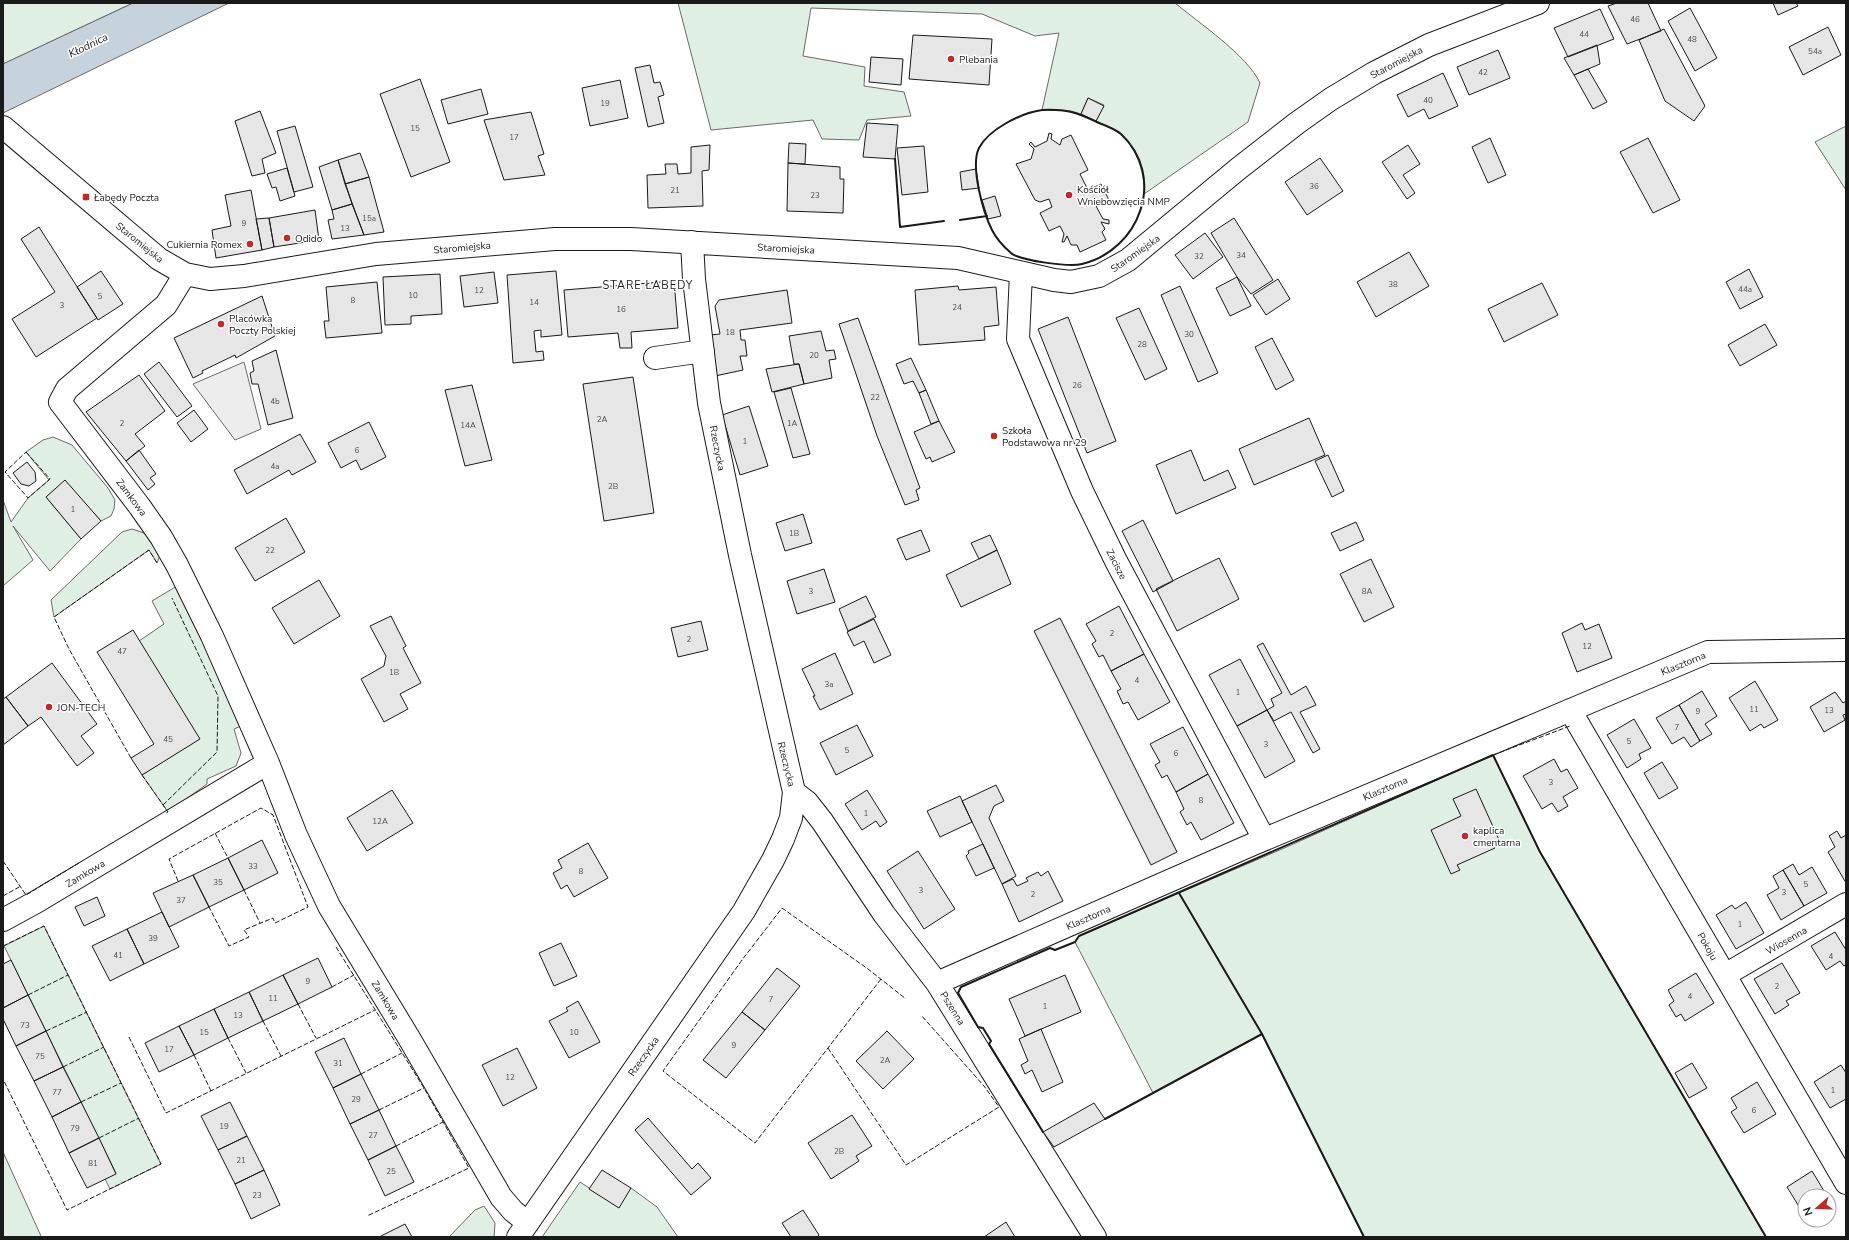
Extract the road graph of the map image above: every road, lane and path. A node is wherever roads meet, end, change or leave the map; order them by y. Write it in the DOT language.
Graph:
graph roads {
  1 [pos="1538,3"];
  2 [pos="3,127"];
  3 [pos="692,242"];
  4 [pos="1021,273"];
  5 [pos="185,274"];
  6 [pos="703,352"];
  7 [pos="655,358"];
  8 [pos="1846,650"];
  9 [pos="1570,710"];
  10 [pos="268,763"];
  11 [pos="794,792"];
  12 [pos="1264,839"];
  13 [pos="1846,904"];
  14 [pos="3,920"];
  15 [pos="1725,975"];
  16 [pos="937,983"];
  17 [pos="1846,1183"];
  18 [pos="523,1230"];
  19 [pos="1096,1237"];
  1 -- 4 [label="street, Staromiejska"];
  2 -- 5 [label="street, Staromiejska"];
  3 -- 4 [label="street, Staromiejska"];
  3 -- 5 [label="street, Staromiejska"];
  3 -- 6 [label="street, Rzeczycka"];
  4 -- 12 [label="street, Zacisze"];
  5 -- 10 [label="street, Zamkowa"];
  6 -- 7 [label="street"];
  6 -- 11 [label="street, Rzeczycka"];
  8 -- 9 [label="street, Klasztorna"];
  9 -- 12 [label="street, Klasztorna"];
  9 -- 15 [label="street, Pokoju"];
  10 -- 14 [label="street, Zamkowa"];
  10 -- 18 [label="street, Zamkowa"];
  11 -- 16 [label="street, Pszenna"];
  11 -- 18 [label="street, Rzeczycka"];
  12 -- 16 [label="street, Klasztorna"];
  13 -- 15 [label="street, Wiosenna"];
  15 -- 17 [label="street, Pokoju"];
  16 -- 19 [label="street, Pszenna"];
}
